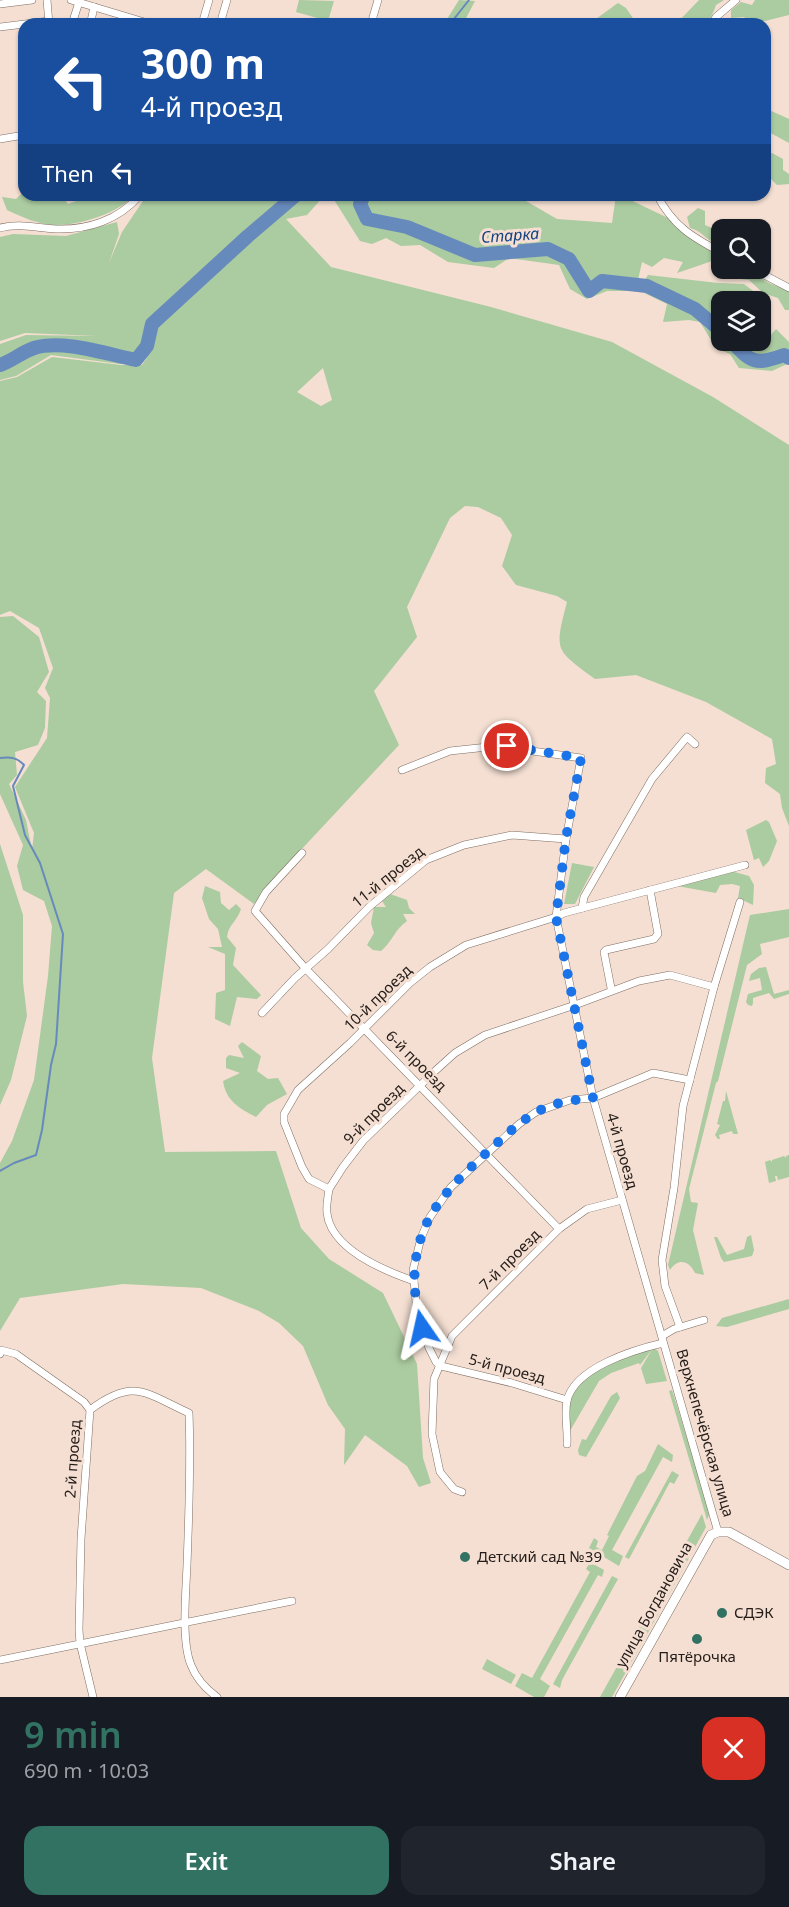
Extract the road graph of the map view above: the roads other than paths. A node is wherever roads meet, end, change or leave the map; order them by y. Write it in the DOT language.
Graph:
graph roads {
  1 [pos="32,0"];
  2 [pos="47,0"];
  3 [pos="70,0"];
  4 [pos="209,0"];
  5 [pos="227,0"];
  6 [pos="378,0"];
  7 [pos="736,0"];
  8 [pos="79,2"];
  9 [pos="0,4"];
  10 [pos="94,7"];
  11 [pos="49,18"];
  12 [pos="74,18"];
  13 [pos="92,18"];
  14 [pos="131,18"];
  15 [pos="204,18"];
  16 [pos="222,18"];
  17 [pos="373,18"];
  18 [pos="715,18"];
  19 [pos="18,25"];
  20 [pos="0,27"];
  21 [pos="18,136"];
  22 [pos="0,139"];
  23 [pos="134,201"];
  24 [pos="660,201"];
  25 [pos="0,228"];
  26 [pos="711,247"];
  27 [pos="771,279"];
  28 [pos="789,288"];
  29 [pos="695,744"];
  30 [pos="402,770"];
  31 [pos="566,838"];
  32 [pos="302,853"];
  33 [pos="745,865"];
  34 [pos="650,890"];
  35 [pos="740,902"];
  36 [pos="582,908"];
  37 [pos="556,917"];
  38 [pos="306,969"];
  39 [pos="714,987"];
  40 [pos="611,988"];
  41 [pos="574,1005"];
  42 [pos="262,1013"];
  43 [pos="365,1028"];
  44 [pos="690,1080"];
  45 [pos="421,1085"];
  46 [pos="593,1098"];
  47 [pos="486,1153"];
  48 [pos="329,1189"];
  49 [pos="622,1200"];
  50 [pos="559,1228"];
  51 [pos="414,1281"];
  52 [pos="704,1320"];
  53 [pos="680,1327"];
  54 [pos="662,1339"];
  55 [pos="0,1352"];
  56 [pos="441,1366"];
  57 [pos="567,1400"];
  58 [pos="90,1410"];
  59 [pos="567,1444"];
  60 [pos="462,1492"];
  61 [pos="718,1532"];
  62 [pos="789,1565"];
  63 [pos="292,1601"];
  64 [pos="186,1622"];
  65 [pos="80,1643"];
  66 [pos="0,1660"];
  67 [pos="93,1697"];
  68 [pos="217,1697"];
  69 [pos="620,1697"];
  1 -- 9 [label="street"];
  2 -- 11 [label="street"];
  3 -- 8 [label="street"];
  4 -- 15 [label="street"];
  5 -- 16 [label="street"];
  6 -- 17 [label="street"];
  7 -- 18 [label="street"];
  8 -- 10 [label="street"];
  8 -- 12 [label="street"];
  10 -- 13 [label="street"];
  10 -- 14 [label="street"];
  19 -- 20 [label="street"];
  21 -- 22 [label="street"];
  23 -- 25 [label="street"];
  24 -- 26 [label="street"];
  27 -- 28 [label="street"];
  29 -- 36 [label="street"];
  30 -- 31 [label="street, 4-й проезд"];
  31 -- 37 [label="street, 4-й проезд"];
  31 -- 38 [label="street, 11-й проезд"];
  32 -- 38 [label="street, 6-й проезд"];
  33 -- 34 [label="street, 10-й проезд"];
  34 -- 36 [label="street, 10-й проезд"];
  34 -- 40 [label="street"];
  35 -- 39 [label="street"];
  36 -- 37 [label="street, 10-й проезд"];
  37 -- 41 [label="street, 4-й проезд"];
  37 -- 43 [label="street, 10-й проезд"];
  38 -- 42 [label="street, 11-й проезд"];
  38 -- 43 [label="street, 6-й проезд"];
  39 -- 41 [label="street, 9-й проезд"];
  39 -- 44 [label="street"];
  41 -- 45 [label="street, 9-й проезд"];
  41 -- 46 [label="street, 4-й проезд"];
  43 -- 45 [label="street, 6-й проезд"];
  43 -- 48 [label="street, 10-й проезд"];
  44 -- 46 [label="street"];
  44 -- 53 [label="street"];
  45 -- 47 [label="street, 6-й проезд"];
  45 -- 48 [label="street, 9-й проезд"];
  46 -- 47 [label="street"];
  46 -- 49 [label="street, 4-й проезд"];
  47 -- 50 [label="street, 6-й проезд"];
  47 -- 51 [label="street"];
  48 -- 51 [label="street"];
  49 -- 50 [label="street, 7-й проезд"];
  49 -- 54 [label="street, 4-й проезд"];
  50 -- 56 [label="street, 7-й проезд"];
  51 -- 56 [label="street"];
  52 -- 53 [label="street"];
  53 -- 54 [label="street"];
  54 -- 57 [label="street"];
  54 -- 61 [label="street, Верхнепечёрская улица"];
  55 -- 58 [label="street"];
  56 -- 57 [label="street, 5-й проезд"];
  56 -- 60 [label="street"];
  57 -- 59 [label="street"];
  58 -- 64 [label="street, 2-й проезд"];
  58 -- 65 [label="street, 2-й проезд"];
  61 -- 62 [label="street, Верхнепечёрская улица"];
  61 -- 69 [label="street, улица Богдановича"];
  63 -- 64 [label="street"];
  64 -- 65 [label="street"];
  64 -- 68 [label="street, 2-й проезд"];
  65 -- 66 [label="street"];
  65 -- 67 [label="street, 2-й проезд"];
}
